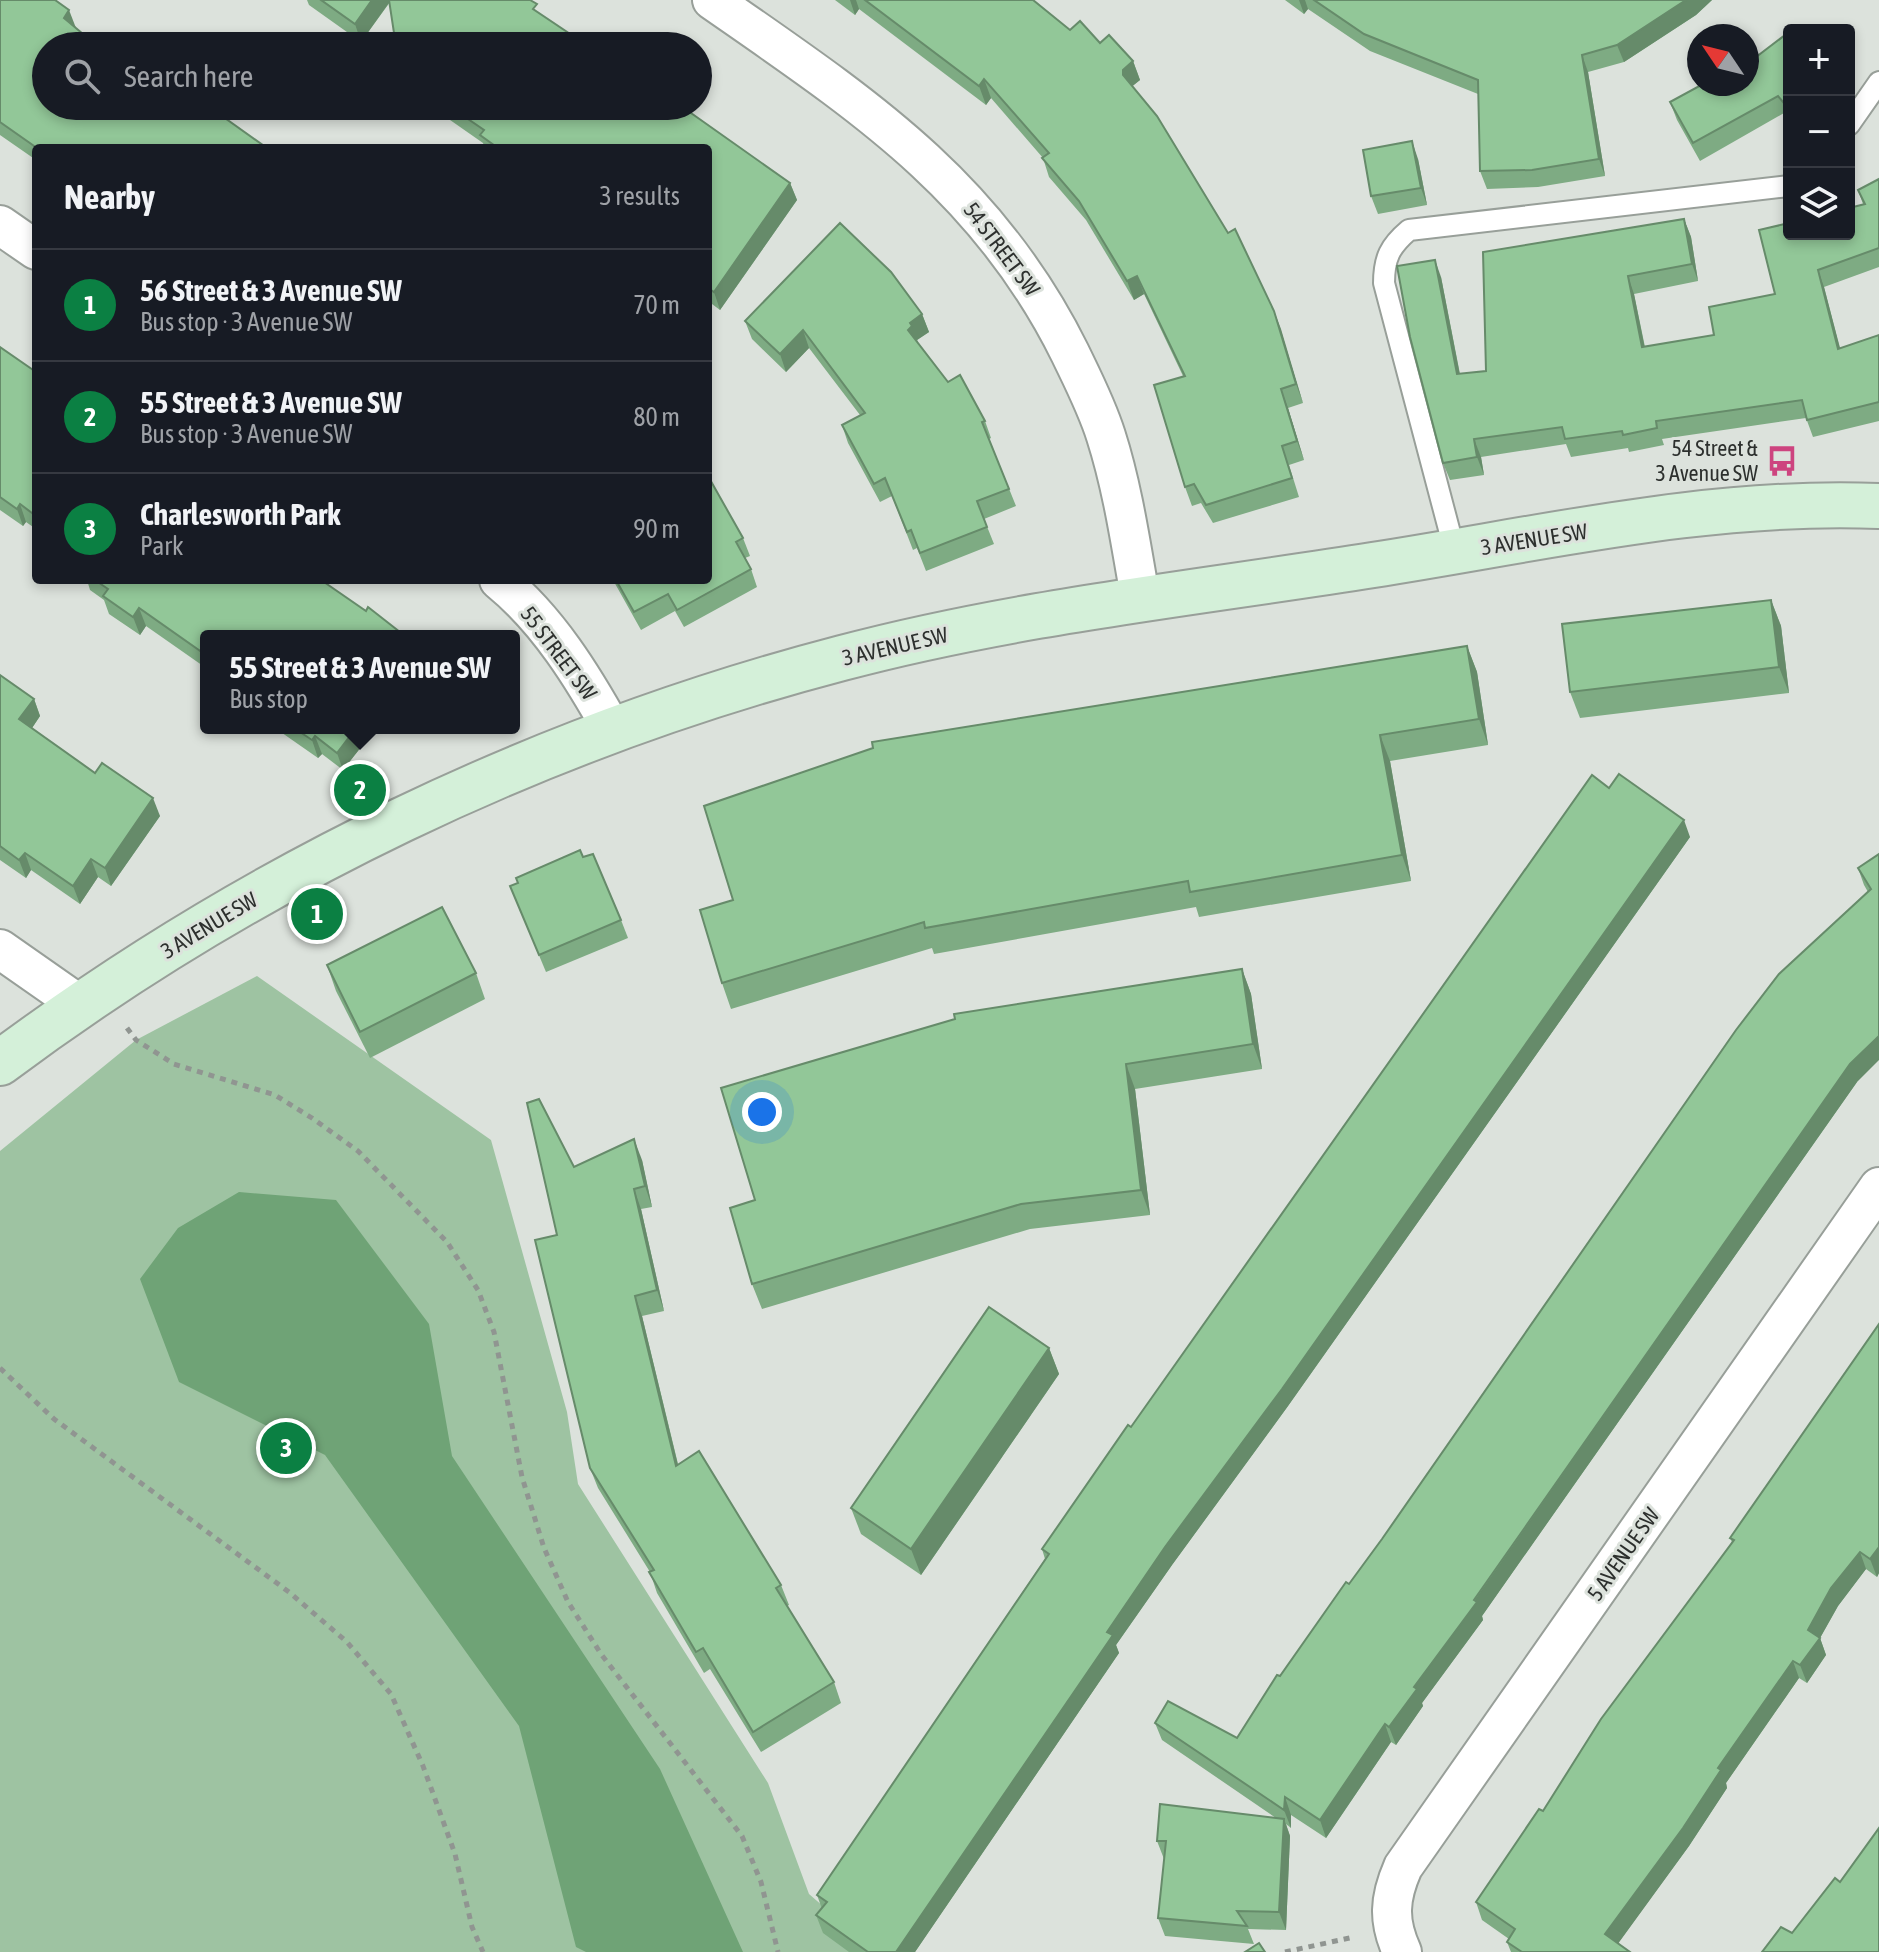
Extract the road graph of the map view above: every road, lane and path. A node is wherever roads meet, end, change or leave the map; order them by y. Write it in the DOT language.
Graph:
graph roads {
  1 [pos="712,0"];
  2 [pos="1879,82"];
  3 [pos="1855,116"];
  4 [pos="1783,187"];
  5 [pos="0,225"];
  6 [pos="32,247"];
  7 [pos="1879,506"];
  8 [pos="1455,552"];
  9 [pos="503,584"];
  10 [pos="1141,602"];
  11 [pos="613,731"];
  12 [pos="0,949"];
  13 [pos="80,1005"];
  14 [pos="124,1024"];
  15 [pos="0,1063"];
  16 [pos="1879,1187"];
  17 [pos="0,1368"];
  18 [pos="1397,1941"];
  19 [pos="483,1952"];
  20 [pos="778,1952"];
  21 [pos="1285,1952"];
  1 -- 10 [label="street, 54 STREET SW"];
  2 -- 3 [label="lane"];
  4 -- 8 [label="lane"];
  5 -- 6 [label="street"];
  7 -- 8 [label="street, 3 AVENUE SW"];
  8 -- 10 [label="street, 3 AVENUE SW"];
  9 -- 11 [label="street, 55 STREET SW"];
  10 -- 11 [label="street, 3 AVENUE SW"];
  11 -- 13 [label="street, 3 AVENUE SW"];
  12 -- 13 [label="street"];
  13 -- 15 [label="street, 3 AVENUE SW"];
  14 -- 20 [label="path"];
  16 -- 18 [label="street, 5 AVENUE SW"];
  17 -- 19 [label="path"];
  18 -- 21 [label="path"];
}
